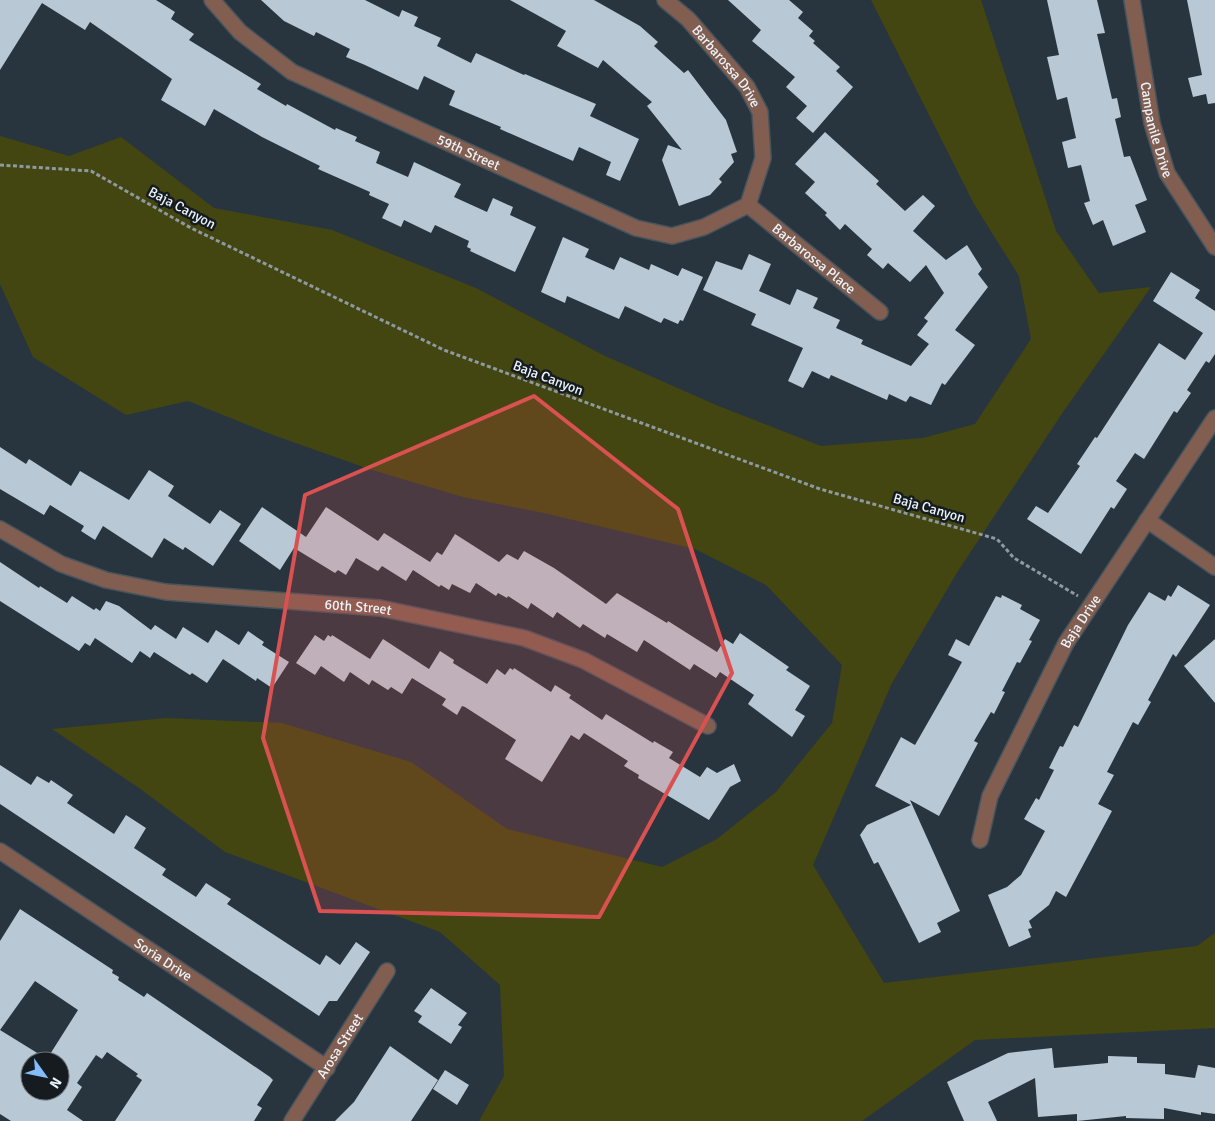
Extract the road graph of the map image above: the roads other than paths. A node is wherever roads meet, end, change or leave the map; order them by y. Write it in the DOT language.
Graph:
graph roads {
  1 [pos="212,0"];
  2 [pos="665,0"];
  3 [pos="1132,0"];
  4 [pos="748,205"];
  5 [pos="1215,247"];
  6 [pos="880,312"];
  7 [pos="1215,418"];
  8 [pos="1147,520"];
  9 [pos="0,529"];
  10 [pos="1215,567"];
  11 [pos="708,726"];
  12 [pos="980,840"];
  13 [pos="0,850"];
  14 [pos="387,971"];
  15 [pos="327,1068"];
  16 [pos="292,1121"];
  1 -- 4 [label="street, 59th Street"];
  2 -- 4 [label="street, Barbarossa Drive"];
  3 -- 5 [label="street, Campanile Drive"];
  4 -- 6 [label="street, Barbarossa Place"];
  7 -- 8 [label="street, Baja Drive"];
  8 -- 10 [label="street"];
  8 -- 12 [label="street, Baja Drive"];
  9 -- 11 [label="street, 60th Street"];
  13 -- 15 [label="street, Soria Drive"];
  14 -- 15 [label="street, Arosa Street"];
  15 -- 16 [label="street, Arosa Street"];
}
